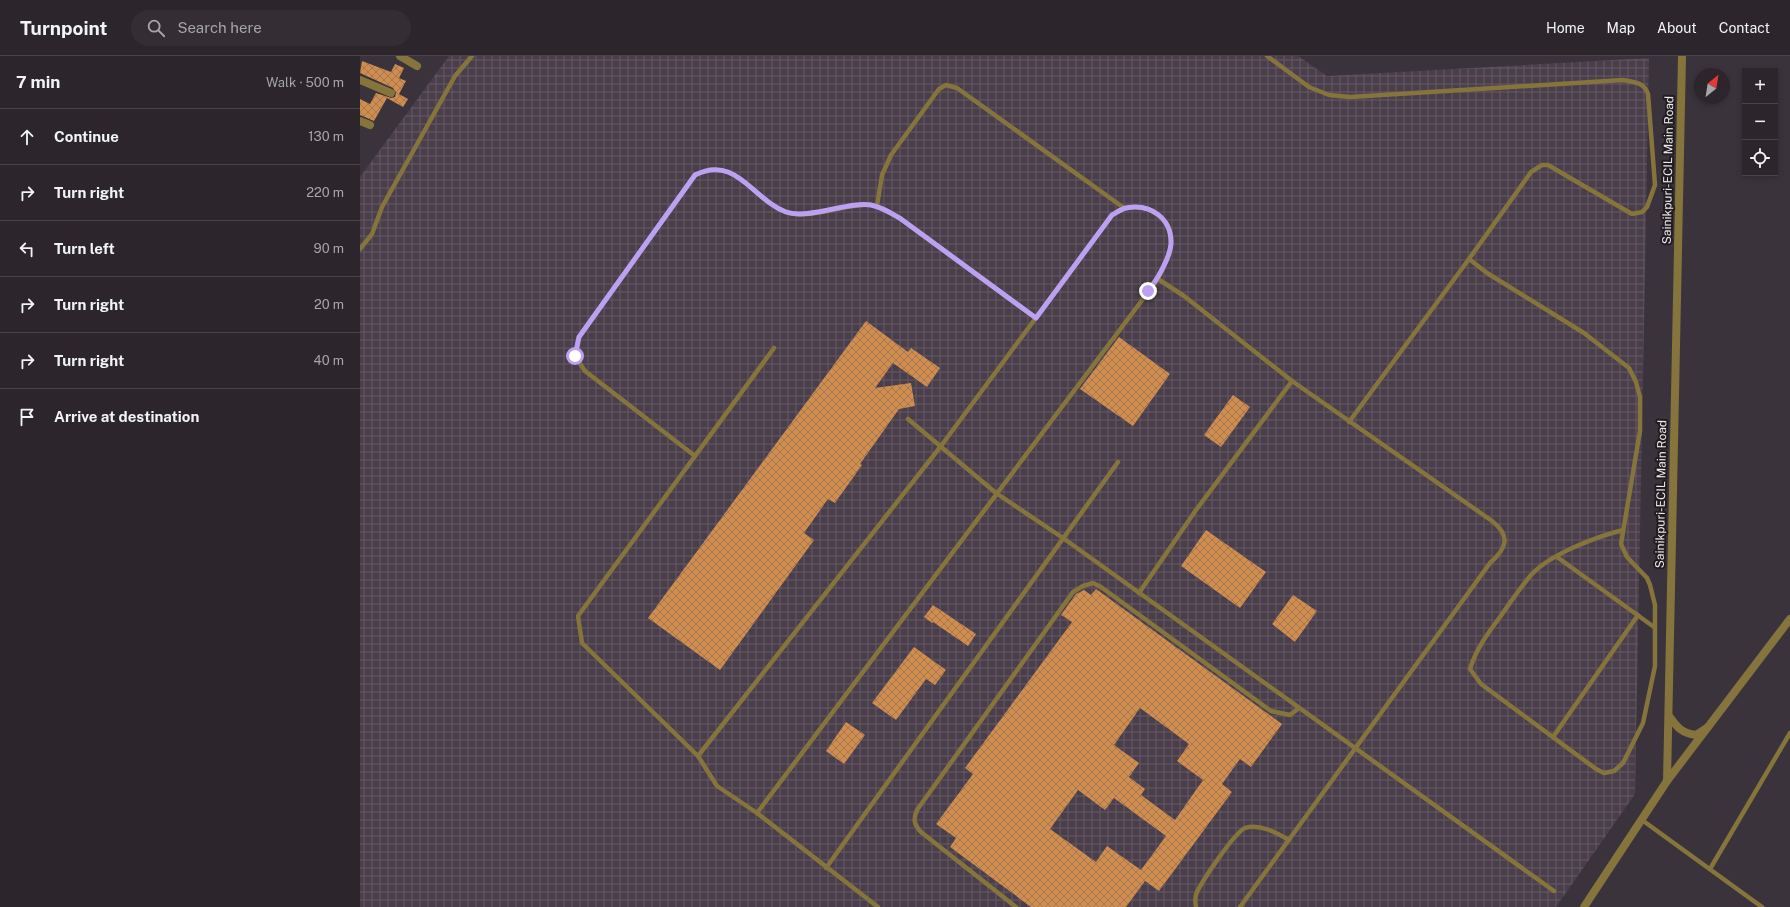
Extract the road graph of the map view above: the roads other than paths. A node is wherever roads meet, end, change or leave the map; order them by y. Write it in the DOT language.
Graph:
graph roads {
  1 [pos="400,56"];
  2 [pos="472,56"];
  3 [pos="1267,56"];
  4 [pos="1682,56"];
  5 [pos="417,66"];
  6 [pos="360,80"];
  7 [pos="391,93"];
  8 [pos="360,121"];
  9 [pos="370,126"];
  10 [pos="876,206"];
  11 [pos="1124,208"];
  12 [pos="360,248"];
  13 [pos="1469,259"];
  14 [pos="1158,279"];
  15 [pos="1036,318"];
  16 [pos="774,348"];
  17 [pos="1292,382"];
  18 [pos="908,419"];
  19 [pos="1349,422"];
  20 [pos="941,446"];
  21 [pos="695,456"];
  22 [pos="1118,462"];
  23 [pos="996,493"];
  24 [pos="1623,530"];
  25 [pos="1063,538"];
  26 [pos="1557,557"];
  27 [pos="1139,593"];
  28 [pos="1638,615"];
  29 [pos="1790,619"];
  30 [pos="1654,627"];
  31 [pos="1299,708"];
  32 [pos="1669,716"];
  33 [pos="1708,727"];
  34 [pos="1790,733"];
  35 [pos="1553,737"];
  36 [pos="1355,748"];
  37 [pos="698,756"];
  38 [pos="1668,780"];
  39 [pos="757,813"];
  40 [pos="1642,820"];
  41 [pos="1289,840"];
  42 [pos="826,868"];
  43 [pos="1710,870"];
  44 [pos="1554,891"];
  45 [pos="878,907"];
  46 [pos="1016,907"];
  47 [pos="1196,907"];
  48 [pos="1240,907"];
  49 [pos="1584,907"];
  50 [pos="1762,907"];
  1 -- 5 [label="street"];
  2 -- 12 [label="lane"];
  3 -- 13 [label="lane"];
  4 -- 32 [label="street, Sainikpuri-ECIL Main Road"];
  6 -- 7 [label="street"];
  8 -- 9 [label="street"];
  10 -- 11 [label="lane"];
  10 -- 15 [label="lane"];
  10 -- 21 [label="lane"];
  11 -- 14 [label="lane"];
  11 -- 15 [label="lane"];
  13 -- 19 [label="lane"];
  13 -- 24 [label="lane"];
  14 -- 17 [label="lane"];
  14 -- 23 [label="lane"];
  15 -- 20 [label="lane"];
  16 -- 21 [label="lane"];
  17 -- 19 [label="lane"];
  17 -- 27 [label="lane"];
  18 -- 20 [label="lane"];
  19 -- 36 [label="lane"];
  20 -- 23 [label="lane"];
  20 -- 37 [label="lane"];
  21 -- 37 [label="lane"];
  22 -- 25 [label="lane"];
  23 -- 25 [label="lane"];
  23 -- 39 [label="lane"];
  24 -- 26 [label="lane"];
  24 -- 30 [label="lane"];
  25 -- 27 [label="lane"];
  25 -- 42 [label="lane"];
  26 -- 28 [label="lane"];
  26 -- 35 [label="lane"];
  27 -- 31 [label="lane"];
  28 -- 30 [label="lane"];
  28 -- 35 [label="lane"];
  29 -- 33 [label="street"];
  30 -- 35 [label="lane"];
  31 -- 36 [label="lane"];
  31 -- 46 [label="lane"];
  32 -- 33 [label="street"];
  32 -- 38 [label="street, Sainikpuri-ECIL Main Road"];
  33 -- 38 [label="street"];
  34 -- 43 [label="lane"];
  36 -- 41 [label="lane"];
  36 -- 44 [label="lane"];
  37 -- 39 [label="lane"];
  38 -- 40 [label="street"];
  39 -- 42 [label="lane"];
  40 -- 43 [label="lane"];
  40 -- 49 [label="street"];
  41 -- 47 [label="lane"];
  41 -- 48 [label="lane"];
  42 -- 45 [label="lane"];
  43 -- 50 [label="lane"];
}
